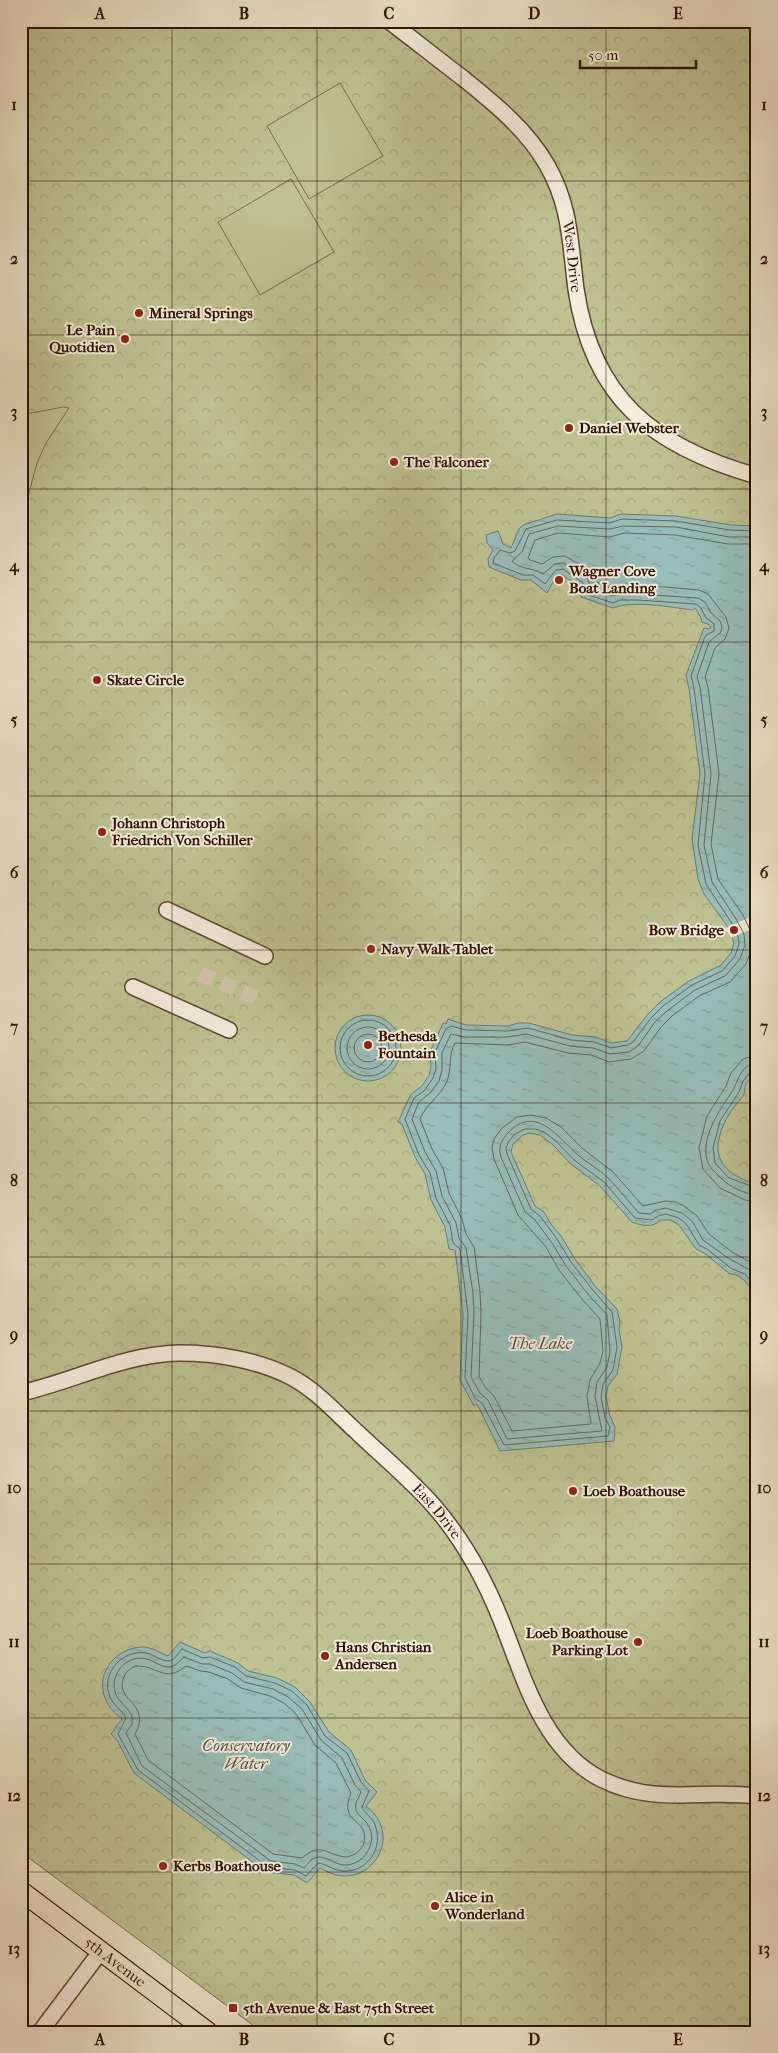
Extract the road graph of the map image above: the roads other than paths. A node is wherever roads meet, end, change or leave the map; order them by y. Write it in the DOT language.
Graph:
graph roads {
  1 [pos="389,21"];
  2 [pos="757,476"];
  3 [pos="167,910"];
  4 [pos="265,956"];
  5 [pos="133,987"];
  6 [pos="229,1030"];
  7 [pos="21,1392"];
  8 [pos="757,1796"];
  9 [pos="21,1891"];
  10 [pos="101,1951"];
  11 [pos="40,2032"];
  12 [pos="208,2032"];
  1 -- 2 [label="street, West Drive"];
  3 -- 4 [label="street"];
  5 -- 6 [label="street"];
  7 -- 8 [label="street, East Drive"];
  9 -- 10 [label="main road, 5th Avenue"];
  10 -- 11 [label="street"];
  10 -- 12 [label="main road, 5th Avenue"];
}
